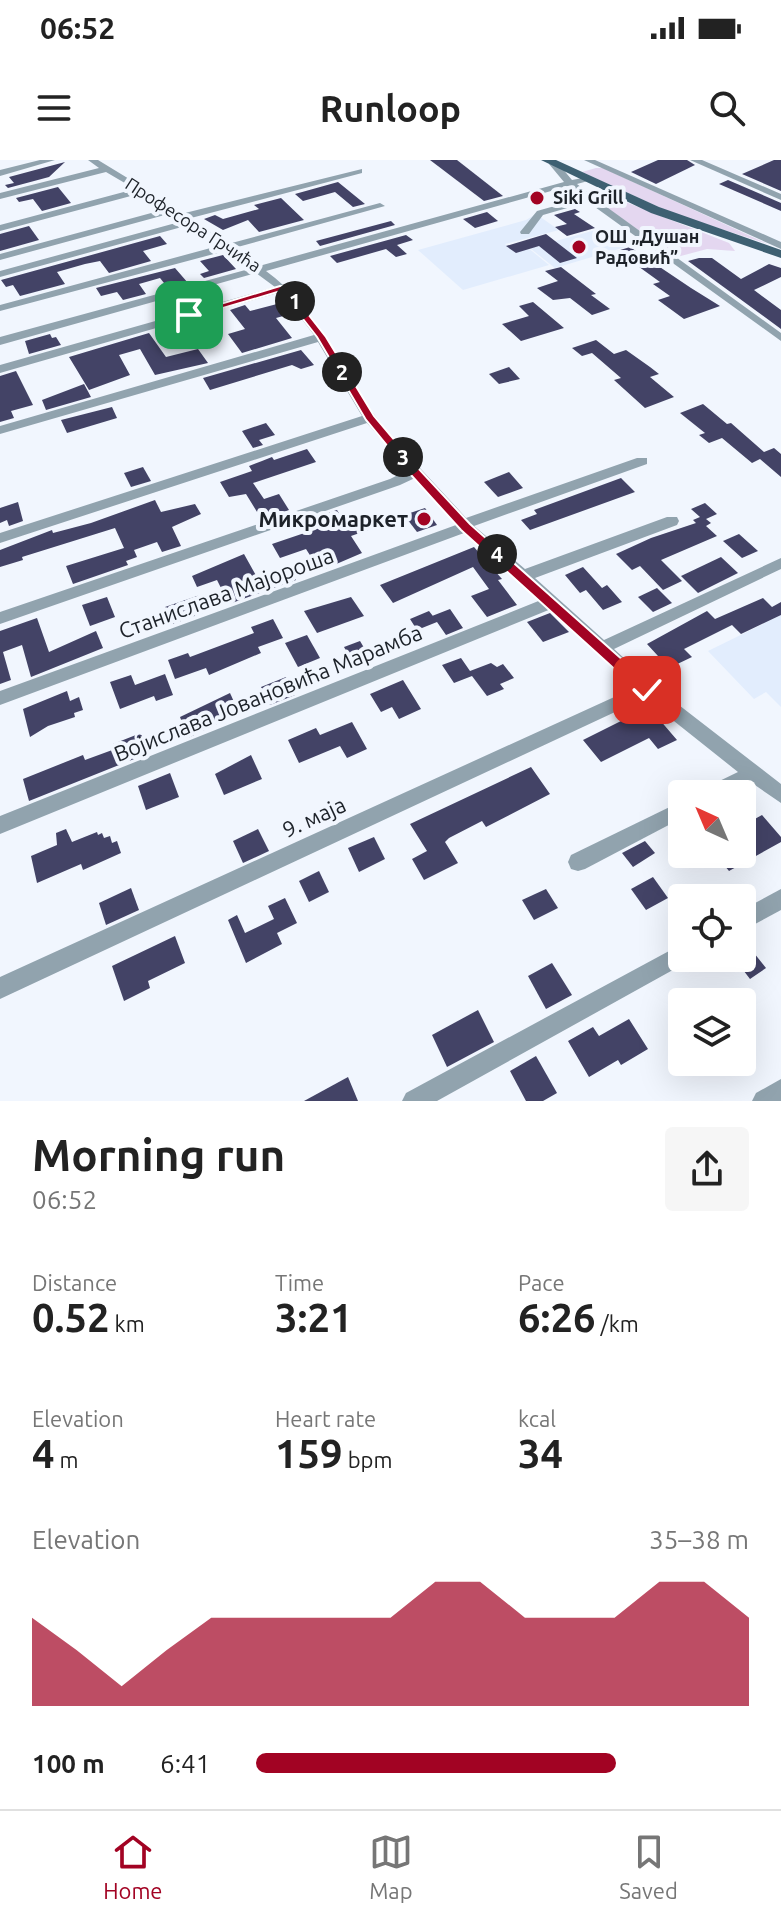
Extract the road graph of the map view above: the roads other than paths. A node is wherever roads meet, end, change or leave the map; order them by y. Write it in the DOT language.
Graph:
graph roads {
  1 [pos="51,160"];
  2 [pos="92,160"];
  3 [pos="694,160"];
  4 [pos="727,160"];
  5 [pos="551,162"];
  6 [pos="592,162"];
  7 [pos="106,169"];
  8 [pos="359,171"];
  9 [pos="721,171"];
  10 [pos="0,173"];
  11 [pos="570,177"];
  12 [pos="143,190"];
  13 [pos="613,192"];
  14 [pos="0,196"];
  15 [pos="781,197"];
  16 [pos="589,198"];
  17 [pos="380,206"];
  18 [pos="173,210"];
  19 [pos="186,219"];
  20 [pos="0,228"];
  21 [pos="525,232"];
  22 [pos="228,245"];
  23 [pos="776,248"];
  24 [pos="0,257"];
  25 [pos="259,268"];
  26 [pos="0,274"];
  27 [pos="283,288"];
  28 [pos="0,308"];
  29 [pos="321,337"];
  30 [pos="781,338"];
  31 [pos="0,341"];
  32 [pos="0,369"];
  33 [pos="370,418"];
  34 [pos="0,430"];
  35 [pos="642,461"];
  36 [pos="415,472"];
  37 [pos="672,521"];
  38 [pos="464,526"];
  39 [pos="0,538"];
  40 [pos="781,563"];
  41 [pos="523,576"];
  42 [pos="553,602"];
  43 [pos="0,618"];
  44 [pos="602,648"];
  45 [pos="647,690"];
  46 [pos="0,698"];
  47 [pos="753,773"];
  48 [pos="739,780"];
  49 [pos="781,795"];
  50 [pos="668,816"];
  51 [pos="0,825"];
  52 [pos="578,862"];
  53 [pos="781,899"];
  54 [pos="756,913"];
  55 [pos="668,962"];
  56 [pos="0,988"];
  57 [pos="781,1090"];
  58 [pos="414,1101"];
  59 [pos="764,1101"];
  1 -- 10 [label="street"];
  2 -- 7 [label="street, Професора Грчића"];
  3 -- 9 [label="street"];
  4 -- 9 [label="street"];
  5 -- 11 [label="main road"];
  6 -- 11 [label="street"];
  6 -- 23 [label="street"];
  7 -- 12 [label="street, Професора Грчића"];
  7 -- 14 [label="street"];
  8 -- 19 [label="street"];
  9 -- 15 [label="street"];
  11 -- 13 [label="main road"];
  11 -- 16 [label="street"];
  11 -- 25 [label="street"];
  12 -- 18 [label="street, Професора Грчића"];
  12 -- 20 [label="street"];
  13 -- 16 [label="street"];
  13 -- 23 [label="main road"];
  16 -- 21 [label="street"];
  16 -- 30 [label="street"];
  17 -- 22 [label="street"];
  18 -- 19 [label="street, Професора Грчића"];
  18 -- 24 [label="street"];
  19 -- 22 [label="street, Професора Грчића"];
  19 -- 26 [label="street"];
  22 -- 25 [label="street, Професора Грчића"];
  22 -- 28 [label="street"];
  25 -- 27 [label="street, Професора Грчића"];
  25 -- 31 [label="street"];
  27 -- 29 [label="street, Професора Грчића"];
  27 -- 32 [label="street"];
  29 -- 33 [label="street, Професора Грчића"];
  29 -- 34 [label="street"];
  33 -- 36 [label="street, Професора Грчића"];
  33 -- 39 [label="street"];
  35 -- 38 [label="street"];
  36 -- 38 [label="street, Професора Грчића"];
  36 -- 43 [label="street"];
  37 -- 41 [label="street"];
  38 -- 41 [label="street, Професора Грчића"];
  38 -- 46 [label="street, Станислава Мајороша"];
  40 -- 44 [label="street"];
  41 -- 42 [label="street, Професора Грчића"];
  42 -- 44 [label="street, Професора Грчића"];
  42 -- 51 [label="street, Војислава Јовановића Марамба"];
  44 -- 45 [label="street, Професора Грчића"];
  45 -- 47 [label="street, Професора Грчића"];
  45 -- 56 [label="street, 9. маја"];
  47 -- 48 [label="street"];
  47 -- 49 [label="street, Професора Грчића"];
  50 -- 52 [label="street"];
  53 -- 54 [label="street"];
  55 -- 58 [label="street"];
  57 -- 59 [label="street"];
}
